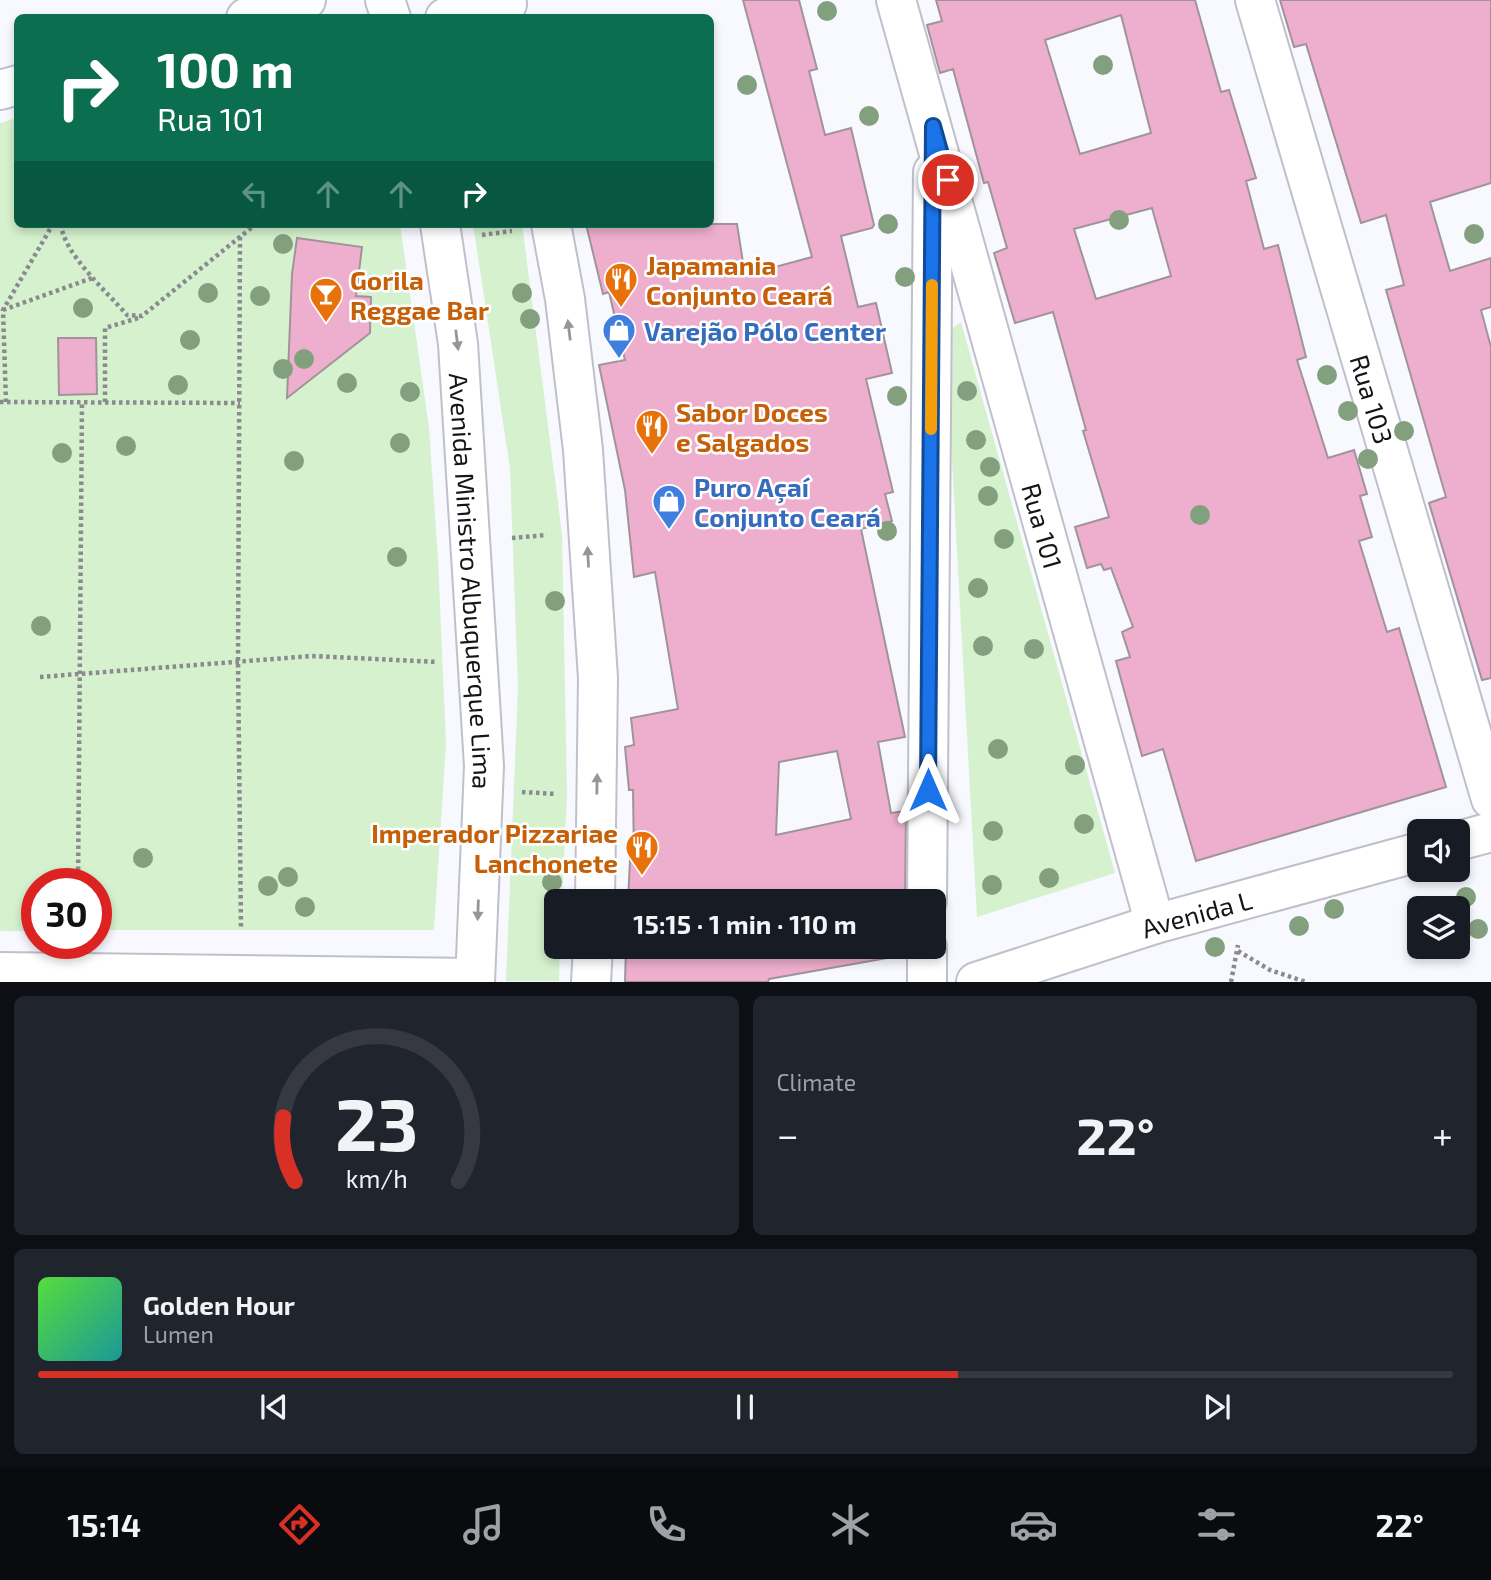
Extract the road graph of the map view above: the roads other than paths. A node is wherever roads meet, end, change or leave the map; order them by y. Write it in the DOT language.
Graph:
graph roads {
  1 [pos="306,0"];
  2 [pos="896,0"];
  3 [pos="1255,0"];
  4 [pos="508,7"];
  5 [pos="259,14"];
  6 [pos="468,14"];
  7 [pos="933,126"];
  8 [pos="537,228"];
  9 [pos="458,230"];
  10 [pos="1491,799"];
  11 [pos="1491,832"];
  12 [pos="1470,838"];
  13 [pos="1407,855"];
  14 [pos="595,889"];
  15 [pos="927,889"];
  16 [pos="1155,924"];
  17 [pos="592,959"];
  18 [pos="927,959"];
  19 [pos="0,972"];
  20 [pos="475,980"];
  21 [pos="591,982"];
  22 [pos="926,982"];
  23 [pos="976,982"];
  1 -- 5 [label="street"];
  2 -- 7 [label="street, Rua 101"];
  3 -- 10 [label="street, Rua 103"];
  4 -- 6 [label="street"];
  7 -- 15 [label="street, Rua 101"];
  7 -- 16 [label="street, Rua 101"];
  14 -- 8 [label="street, one-way"];
  9 -- 20 [label="street, Avenida Ministro Albuquerque Lima, one-way"];
  11 -- 12 [label="street"];
  13 -- 16 [label="street, Avenida L"];
  16 -- 23 [label="street, Avenida L"];
  17 -- 21 [label="street"];
  18 -- 22 [label="street"];
  19 -- 20 [label="street"];
}
